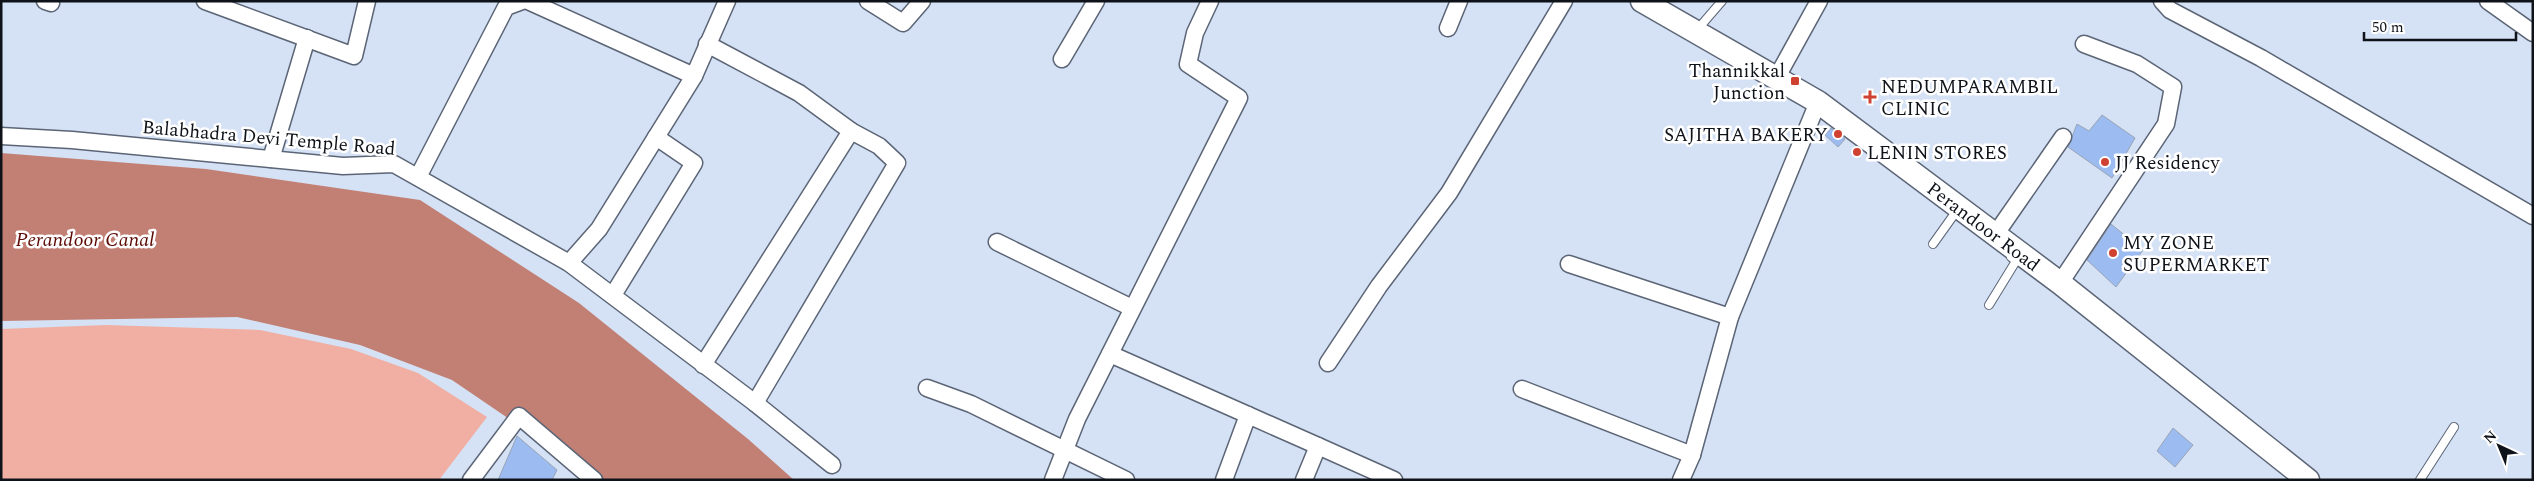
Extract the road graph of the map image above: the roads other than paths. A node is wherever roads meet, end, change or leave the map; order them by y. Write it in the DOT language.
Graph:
graph roads {
  1 [pos="205,1"];
  2 [pos="367,1"];
  3 [pos="522,1"];
  4 [pos="528,1"];
  5 [pos="727,1"];
  6 [pos="868,1"];
  7 [pos="922,1"];
  8 [pos="1096,1"];
  9 [pos="1210,1"];
  10 [pos="1459,1"];
  11 [pos="1564,1"];
  12 [pos="1642,1"];
  13 [pos="1722,1"];
  14 [pos="1819,1"];
  15 [pos="2162,1"];
  16 [pos="2488,1"];
  17 [pos="1448,28"];
  18 [pos="1696,31"];
  19 [pos="2533,33"];
  20 [pos="307,38"];
  21 [pos="707,44"];
  22 [pos="2084,44"];
  23 [pos="1062,60"];
  24 [pos="694,76"];
  25 [pos="1777,77"];
  26 [pos="1818,102"];
  27 [pos="851,131"];
  28 [pos="1,136"];
  29 [pos="2063,136"];
  30 [pos="656,137"];
  31 [pos="271,159"];
  32 [pos="418,177"];
  33 [pos="1959,208"];
  34 [pos="2533,216"];
  35 [pos="997,242"];
  36 [pos="1996,243"];
  37 [pos="1933,244"];
  38 [pos="569,263"];
  39 [pos="1569,264"];
  40 [pos="2060,283"];
  41 [pos="613,295"];
  42 [pos="1989,305"];
  43 [pos="1132,308"];
  44 [pos="1730,317"];
  45 [pos="1110,354"];
  46 [pos="1328,363"];
  47 [pos="703,365"];
  48 [pos="927,388"];
  49 [pos="1522,389"];
  50 [pos="756,403"];
  51 [pos="1248,415"];
  52 [pos="2454,427"];
  53 [pos="1318,446"];
  54 [pos="1066,449"];
  55 [pos="1692,455"];
  56 [pos="832,465"];
  57 [pos="471,480"];
  58 [pos="594,480"];
  59 [pos="1053,480"];
  60 [pos="1126,480"];
  61 [pos="1224,480"];
  62 [pos="1304,480"];
  63 [pos="1394,480"];
  64 [pos="1681,480"];
  65 [pos="2307,480"];
  66 [pos="2420,480"];
  1 -- 20 [label="street"];
  2 -- 20 [label="street"];
  3 -- 32 [label="street"];
  4 -- 24 [label="street"];
  5 -- 21 [label="street"];
  6 -- 7 [label="street"];
  8 -- 23 [label="street"];
  9 -- 43 [label="street"];
  10 -- 17 [label="street"];
  11 -- 46 [label="street"];
  12 -- 18 [label="main road, Perandoor Road"];
  13 -- 18 [label="lane"];
  14 -- 25 [label="street"];
  15 -- 34 [label="street"];
  16 -- 19 [label="street"];
  18 -- 25 [label="main road, Perandoor Road"];
  20 -- 31 [label="street"];
  21 -- 24 [label="street"];
  21 -- 27 [label="street"];
  22 -- 40 [label="street"];
  24 -- 30 [label="street"];
  25 -- 26 [label="main road, Perandoor Road"];
  26 -- 33 [label="main road, Perandoor Road"];
  26 -- 44 [label="street"];
  27 -- 47 [label="street"];
  27 -- 50 [label="street"];
  28 -- 31 [label="street, Balabhadra Devi Temple Road"];
  29 -- 36 [label="street"];
  30 -- 38 [label="street"];
  30 -- 41 [label="street"];
  31 -- 32 [label="street, Balabhadra Devi Temple Road"];
  32 -- 38 [label="street, Balabhadra Devi Temple Road"];
  33 -- 36 [label="main road, Perandoor Road"];
  33 -- 37 [label="lane"];
  35 -- 43 [label="street"];
  36 -- 40 [label="main road, Perandoor Road"];
  36 -- 42 [label="lane"];
  38 -- 41 [label="street, Balabhadra Devi Temple Road"];
  39 -- 44 [label="street"];
  40 -- 65 [label="main road, Perandoor Road"];
  41 -- 47 [label="street, Balabhadra Devi Temple Road"];
  43 -- 45 [label="street"];
  44 -- 55 [label="street"];
  45 -- 51 [label="street"];
  45 -- 54 [label="street"];
  47 -- 50 [label="street, Balabhadra Devi Temple Road"];
  48 -- 54 [label="street"];
  49 -- 55 [label="street"];
  50 -- 56 [label="street, Balabhadra Devi Temple Road"];
  51 -- 53 [label="street"];
  51 -- 61 [label="street"];
  52 -- 66 [label="lane"];
  53 -- 62 [label="street"];
  53 -- 63 [label="street"];
  54 -- 59 [label="street"];
  54 -- 60 [label="street"];
  55 -- 64 [label="street"];
  57 -- 58 [label="street"];
}
